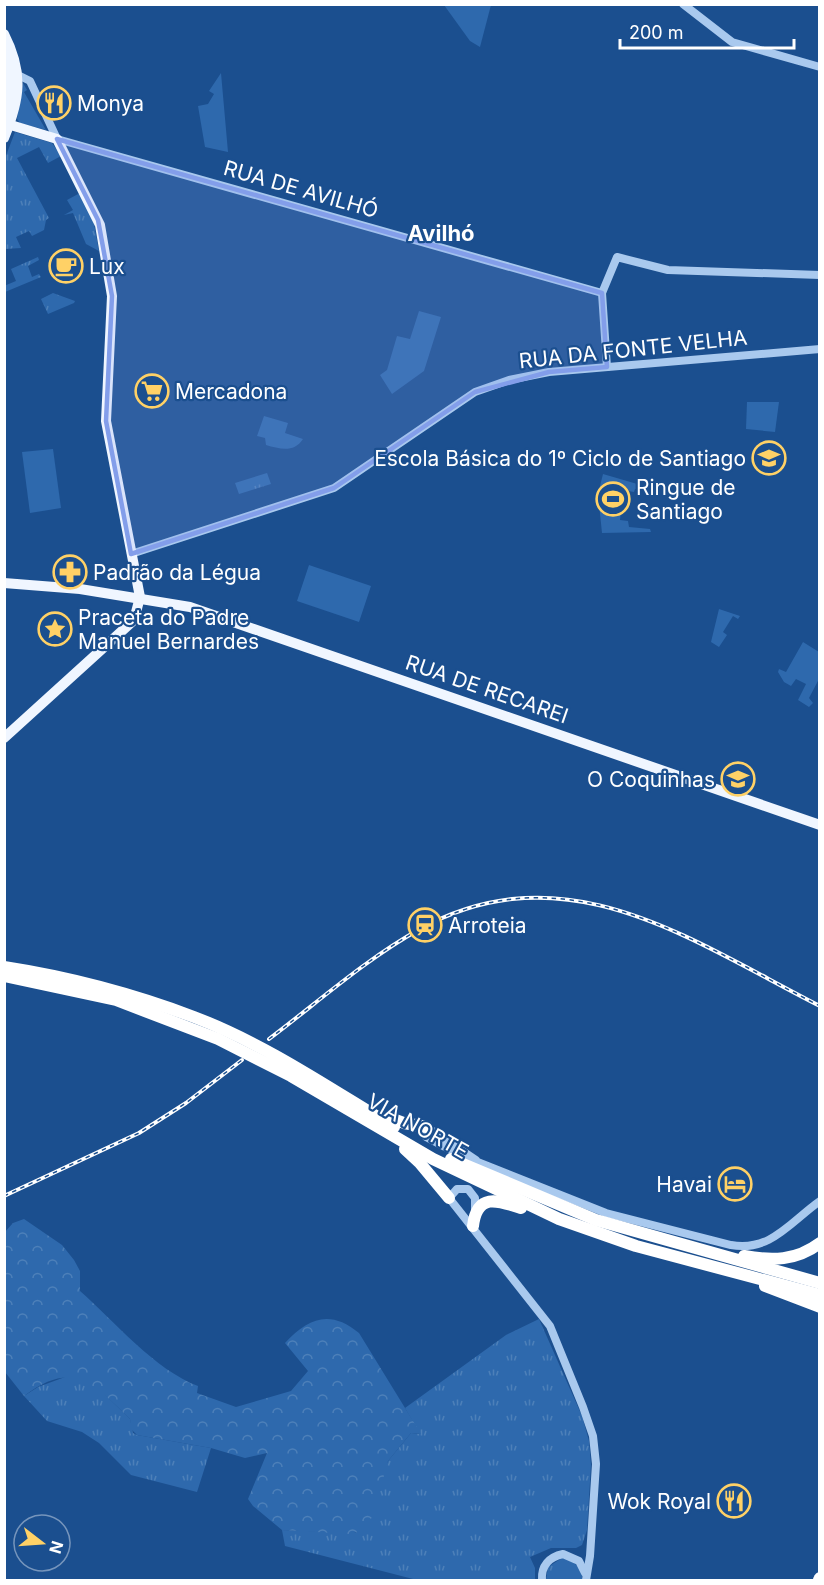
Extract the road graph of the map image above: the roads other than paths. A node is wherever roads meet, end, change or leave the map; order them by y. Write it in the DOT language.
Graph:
graph roads {
  1 [pos="683,4"];
  2 [pos="4,34"];
  3 [pos="4,53"];
  4 [pos="819,67"];
  5 [pos="14,75"];
  6 [pos="4,114"];
  7 [pos="7,124"];
  8 [pos="4,138"];
  9 [pos="57,139"];
  10 [pos="819,275"];
  11 [pos="602,294"];
  12 [pos="819,349"];
  13 [pos="607,367"];
  14 [pos="131,554"];
  15 [pos="4,583"];
  16 [pos="140,597"];
  17 [pos="4,738"];
  18 [pos="819,825"];
  19 [pos="4,967"];
  20 [pos="4,976"];
  21 [pos="338,1093"];
  22 [pos="347,1110"];
  23 [pos="427,1127"];
  24 [pos="449,1198"];
  25 [pos="819,1201"];
  26 [pos="559,1219"];
  27 [pos="473,1222"];
  28 [pos="819,1243"];
  29 [pos="689,1248"];
  30 [pos="662,1252"];
  31 [pos="819,1283"];
  32 [pos="819,1295"];
  33 [pos="819,1307"];
  34 [pos="591,1541"];
  35 [pos="572,1556"];
  36 [pos="586,1579"];
  37 [pos="541,1580"];
  1 -- 4 [label="street"];
  2 -- 5 [label="main road"];
  3 -- 5 [label="main road"];
  5 -- 6 [label="main road"];
  5 -- 7 [label="main road"];
  5 -- 9 [label="street"];
  7 -- 8 [label="main road"];
  7 -- 9 [label="main road"];
  9 -- 11 [label="street, RUA DE AVILHÓ"];
  9 -- 14 [label="main road"];
  10 -- 11 [label="street"];
  11 -- 13 [label="street"];
  12 -- 13 [label="street, RUA DA FONTE VELHA"];
  13 -- 14 [label="street, RUA DA FONTE VELHA"];
  14 -- 16 [label="main road"];
  15 -- 16 [label="main road, RUA DE RECAREI"];
  16 -- 17 [label="main road"];
  16 -- 18 [label="main road, RUA DE RECAREI"];
  19 -- 21 [label="highway, VIA NORTE"];
  20 -- 22 [label="highway, VIA NORTE"];
  21 -- 23 [label="highway"];
  21 -- 29 [label="highway, VIA NORTE"];
  22 -- 24 [label="highway"];
  22 -- 26 [label="highway, VIA NORTE"];
  23 -- 25 [label="street"];
  24 -- 27 [label="street"];
  24 -- 27 [label="street"];
  26 -- 27 [label="highway"];
  26 -- 30 [label="highway, VIA NORTE"];
  27 -- 34 [label="street"];
  28 -- 29 [label="highway"];
  29 -- 31 [label="highway, VIA NORTE"];
  30 -- 32 [label="highway, VIA NORTE"];
  30 -- 33 [label="highway"];
  34 -- 35 [label="street"];
  34 -- 36 [label="street"];
  35 -- 36 [label="street"];
  35 -- 37 [label="street"];
}
